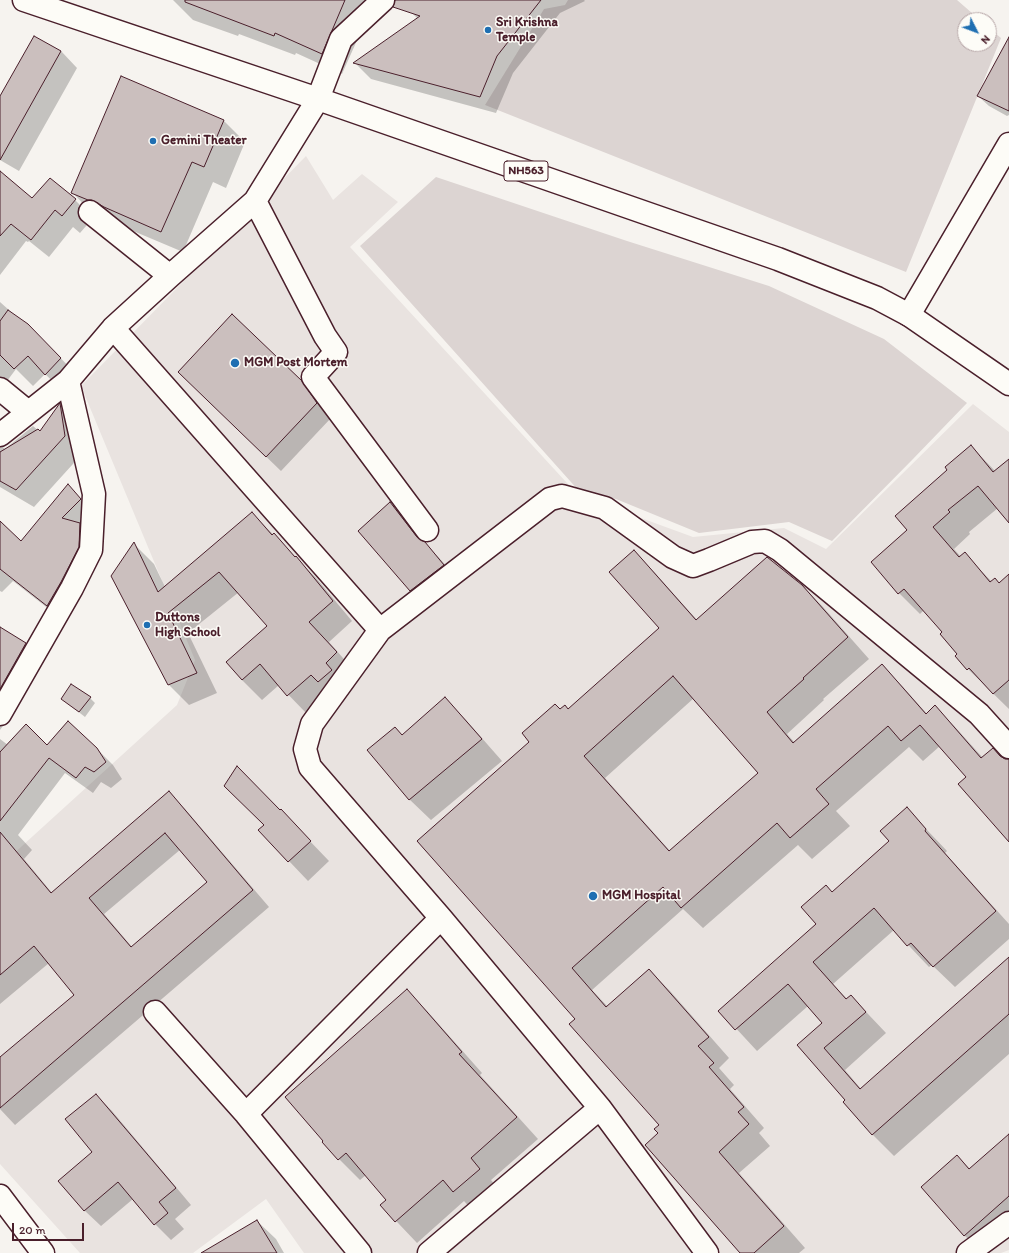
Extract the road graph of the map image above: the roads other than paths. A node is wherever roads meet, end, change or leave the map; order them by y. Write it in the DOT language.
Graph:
graph roads {
  1 [pos="24,0"];
  2 [pos="383,0"];
  3 [pos="318,99"];
  4 [pos="1009,144"];
  5 [pos="255,201"];
  6 [pos="90,212"];
  7 [pos="170,276"];
  8 [pos="909,315"];
  9 [pos="113,328"];
  10 [pos="68,381"];
  11 [pos="1009,384"];
  12 [pos="0,389"];
  13 [pos="28,412"];
  14 [pos="0,435"];
  15 [pos="427,530"];
  16 [pos="380,630"];
  17 [pos="0,714"];
  18 [pos="1009,747"];
  19 [pos="440,918"];
  20 [pos="155,1012"];
  21 [pos="600,1108"];
  22 [pos="246,1114"];
  23 [pos="0,1196"];
  24 [pos="1009,1223"];
  25 [pos="43,1253"];
  26 [pos="360,1253"];
  27 [pos="429,1253"];
  28 [pos="707,1253"];
  29 [pos="968,1253"];
  1 -- 3 [label="main road, NH563"];
  2 -- 3 [label="main road"];
  3 -- 5 [label="main road"];
  3 -- 8 [label="main road, NH563"];
  4 -- 8 [label="main road"];
  5 -- 7 [label="main road"];
  5 -- 15 [label="main road"];
  6 -- 7 [label="main road"];
  7 -- 9 [label="main road"];
  8 -- 11 [label="main road, NH563"];
  9 -- 10 [label="main road"];
  9 -- 16 [label="main road"];
  10 -- 13 [label="main road"];
  10 -- 17 [label="main road"];
  12 -- 13 [label="main road"];
  13 -- 14 [label="main road"];
  16 -- 18 [label="main road"];
  16 -- 19 [label="main road"];
  19 -- 21 [label="main road"];
  19 -- 22 [label="main road"];
  20 -- 22 [label="main road"];
  21 -- 27 [label="main road"];
  21 -- 28 [label="main road"];
  22 -- 26 [label="main road"];
  23 -- 25 [label="main road"];
  24 -- 29 [label="main road"];
}
